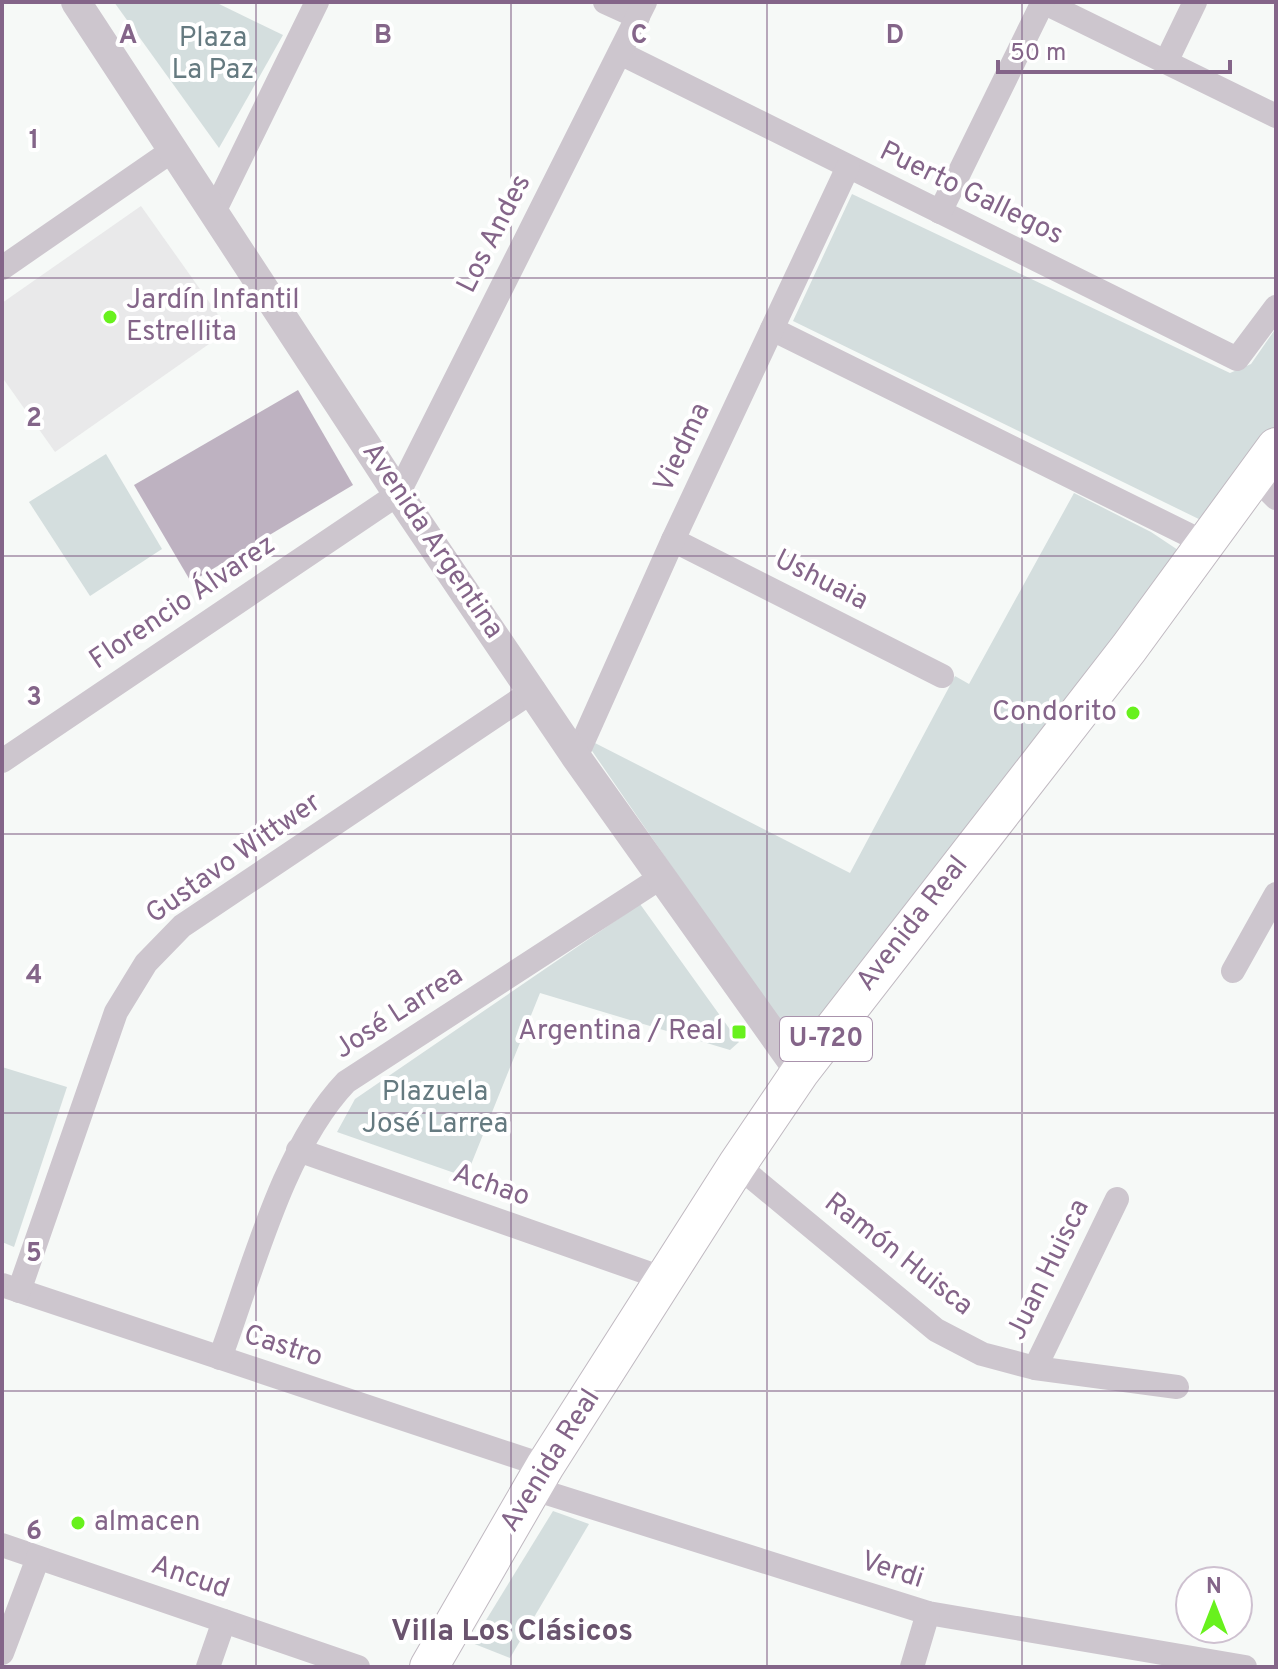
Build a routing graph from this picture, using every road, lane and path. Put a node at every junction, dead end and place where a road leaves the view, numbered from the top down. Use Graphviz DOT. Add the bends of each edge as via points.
graph roads {
  1 [pos="76,2"];
  2 [pos="317,2"];
  3 [pos="605,2"];
  4 [pos="1043,2"];
  5 [pos="1195,2"];
  6 [pos="641,10"];
  7 [pos="620,53"];
  8 [pos="1166,62"];
  9 [pos="1276,116"];
  10 [pos="173,150"];
  11 [pos="848,167"];
  12 [pos="214,212"];
  13 [pos="940,212"];
  14 [pos="2,268"];
  15 [pos="1276,307"];
  16 [pos="772,329"];
  17 [pos="1269,474"];
  18 [pos="398,494"];
  19 [pos="673,540"];
  20 [pos="1205,543"];
  21 [pos="942,676"];
  22 [pos="534,690"];
  23 [pos="576,757"];
  24 [pos="2,761"];
  25 [pos="660,878"];
  26 [pos="1276,894"];
  27 [pos="1233,971"];
  28 [pos="800,1072"];
  29 [pos="298,1150"];
  30 [pos="737,1165"];
  31 [pos="1117,1199"];
  32 [pos="665,1279"];
  33 [pos="10,1288"];
  34 [pos="220,1358"];
  35 [pos="1035,1368"];
  36 [pos="1177,1387"];
  37 [pos="538,1477"];
  38 [pos="2,1545"];
  39 [pos="38,1558"];
  40 [pos="928,1613"];
  41 [pos="224,1621"];
  42 [pos="2,1653"];
  43 [pos="208,1667"];
  44 [pos="358,1667"];
  45 [pos="429,1667"];
  46 [pos="912,1667"];
  47 [pos="1245,1667"];
  1 -- 10 [label="street, Avenida Argentina"];
  2 -- 12 [label="street"];
  3 -- 6 [label="street"];
  4 -- 8 [label="street"];
  4 -- 13 [label="street"];
  5 -- 8 [label="street"];
  6 -- 7 [label="street, Los Andes"];
  7 -- 11 [label="street, Puerto Gallegos"];
  7 -- 18 [label="street, Los Andes"];
  8 -- 9 [label="street"];
  10 -- 12 [label="street, Avenida Argentina"];
  10 -- 14 [label="street"];
  11 -- 13 [label="street, Puerto Gallegos"];
  11 -- 16 [label="street, Viedma"];
  12 -- 18 [label="street, Avenida Argentina"];
  13 -- 15 [label="street, Puerto Gallegos" via="1237,359"];
  16 -- 19 [label="street, Viedma"];
  16 -- 20 [label="street"];
  17 -- 20 [label="main road, Avenida Real / U-720"];
  18 -- 22 [label="street, Avenida Argentina"];
  18 -- 24 [label="street, Florencio Álvarez"];
  19 -- 21 [label="street, Ushuaia"];
  19 -- 23 [label="street, Viedma"];
  20 -- 28 [label="main road, Avenida Real / U-720"];
  22 -- 23 [label="street, Avenida Argentina"];
  22 -- 33 [label="street, Gustavo Wittwer" via="182,926 146,963 116,1012"];
  23 -- 25 [label="street, Avenida Argentina"];
  25 -- 28 [label="street, Avenida Argentina"];
  25 -- 29 [label="street, José Larrea" via="346,1082"];
  26 -- 27 [label="street"];
  28 -- 30 [label="main road, Avenida Real / U-720"];
  29 -- 32 [label="street, Achao"];
  29 -- 34 [label="street, José Larrea"];
  30 -- 32 [label="main road, Avenida Real / U-720"];
  30 -- 35 [label="street, Ramón Huisca" via="936,1330 982,1354"];
  31 -- 35 [label="street, Juan Huisca"];
  32 -- 37 [label="main road, Avenida Real / U-720"];
  33 -- 34 [label="street, Castro"];
  34 -- 37 [label="street, Castro"];
  35 -- 36 [label="street, Ramón Huisca"];
  37 -- 40 [label="street, Verdi"];
  37 -- 45 [label="main road, Avenida Real / U-720"];
  38 -- 39 [label="street, Ancud"];
  39 -- 41 [label="street, Ancud"];
  39 -- 42 [label="street"];
  40 -- 46 [label="street"];
  40 -- 47 [label="street, Verdi"];
  41 -- 43 [label="street"];
  41 -- 44 [label="street, Ancud"];
}
